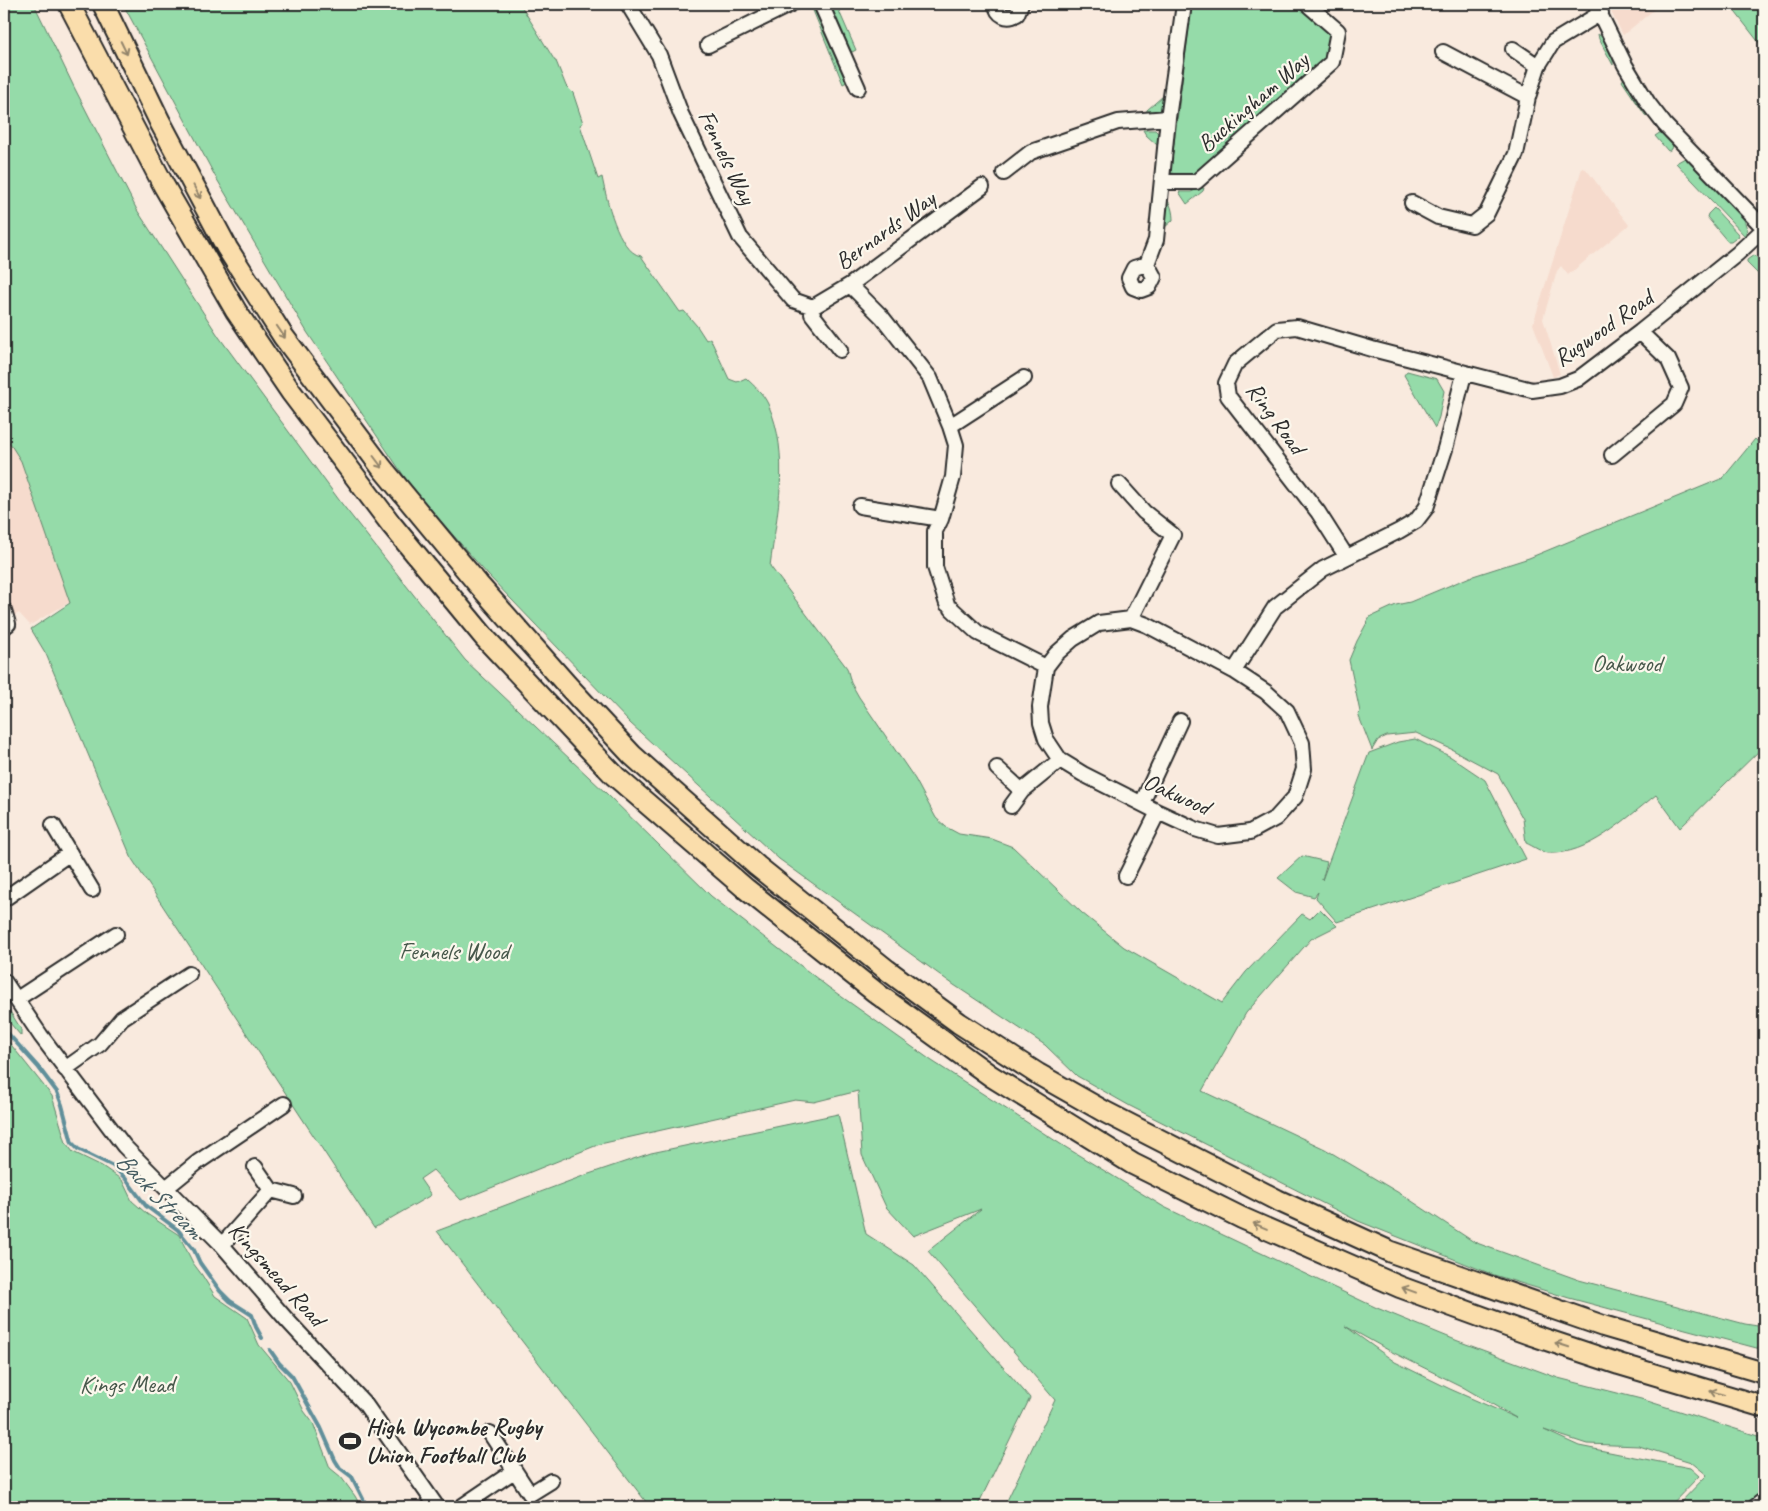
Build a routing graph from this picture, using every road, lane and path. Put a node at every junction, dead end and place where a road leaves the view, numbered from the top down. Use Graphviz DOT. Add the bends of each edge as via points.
graph roads {
  1 [pos="70,4"];
  2 [pos="103,4"];
  3 [pos="628,4"];
  4 [pos="791,4"];
  5 [pos="821,4"];
  6 [pos="996,4"];
  7 [pos="1021,4"];
  8 [pos="1184,4"];
  9 [pos="1307,4"];
  10 [pos="1598,8"];
  11 [pos="708,45"];
  12 [pos="1513,49"];
  13 [pos="1443,52"];
  14 [pos="1538,66"];
  15 [pos="858,88"];
  16 [pos="1528,97"];
  17 [pos="1168,118"];
  18 [pos="1004,173"];
  19 [pos="1163,182"];
  20 [pos="982,187"];
  21 [pos="1412,203"];
  22 [pos="1764,228"];
  23 [pos="1147,264"];
  24 [pos="850,285"];
  25 [pos="813,307"];
  26 [pos="1297,327"];
  27 [pos="1640,332"];
  28 [pos="840,350"];
  29 [pos="1464,374"];
  30 [pos="1024,378"];
  31 [pos="950,426"];
  32 [pos="1612,455"];
  33 [pos="1119,484"];
  34 [pos="860,506"];
  35 [pos="941,519"];
  36 [pos="1346,556"];
  37 [pos="4,610"];
  38 [pos="1131,619"];
  39 [pos="4,628"];
  40 [pos="1046,667"];
  41 [pos="1234,671"];
  42 [pos="1180,722"];
  43 [pos="1060,760"];
  44 [pos="997,768"];
  45 [pos="1022,791"];
  46 [pos="1142,803"];
  47 [pos="1011,806"];
  48 [pos="1158,812"];
  49 [pos="53,825"];
  50 [pos="70,853"];
  51 [pos="1126,876"];
  52 [pos="92,890"];
  53 [pos="4,899"];
  54 [pos="116,934"];
  55 [pos="190,974"];
  56 [pos="4,981"];
  57 [pos="16,999"];
  58 [pos="65,1069"];
  59 [pos="284,1104"];
  60 [pos="255,1166"];
  61 [pos="166,1188"];
  62 [pos="272,1190"];
  63 [pos="294,1196"];
  64 [pos="222,1245"];
  65 [pos="1764,1373"];
  66 [pos="1764,1406"];
  67 [pos="490,1433"];
  68 [pos="514,1471"];
  69 [pos="551,1481"];
  70 [pos="1764,1500"];
  71 [pos="437,1507"];
  72 [pos="461,1507"];
  73 [pos="1755,1507"];
  66 -- 1 [label="highway, one-way" via="1574,1349 1400,1287 1242,1218 1133,1164 991,1076 879,995 746,888 615,776 486,638 391,524 291,392 236,311 164,186"];
  2 -- 65 [label="highway, one-way" via="160,122 227,248 283,336 382,468 478,584 626,748 757,866 887,970 959,1023 1038,1074 1277,1200 1391,1252 1603,1326"];
  3 -- 25 [label="street, Fennels Way" via="658,55 680,114 740,237 793,300"];
  4 -- 11 [label="street"];
  5 -- 15 [label="street"];
  6 -- 7 [label="street" via="1001,15 1009,17 1017,14"];
  8 -- 17 [label="street, Buckingham Way"];
  9 -- 19 [label="street, Buckingham Way" via="1338,31 1332,62 1196,182"];
  10 -- 14 [label="street" via="1553,42"];
  10 -- 22 [label="street" via="1625,65 1648,103 1665,125"];
  12 -- 14 [label="street"];
  13 -- 16 [label="street"];
  14 -- 16 [label="street"];
  16 -- 21 [label="street" via="1516,154 1487,213 1472,225 1438,217"];
  17 -- 18 [label="street" via="1118,122 1031,152"];
  17 -- 19 [label="street, Buckingham Way"];
  19 -- 23 [label="street, Buckingham Way" via="1156,240"];
  20 -- 24 [label="street, Bernards Way"];
  22 -- 27 [label="street, Rugwood Road" via="1737,254"];
  24 -- 25 [label="street, Bernards Way"];
  24 -- 31 [label="street" via="882,317 930,378"];
  25 -- 28 [label="street" via="812,314"];
  26 -- 29 [label="street, Rugwood Road"];
  26 -- 36 [label="street, Ring Road" via="1277,330 1235,364 1226,383 1228,396 1318,512"];
  27 -- 29 [label="street, Rugwood Road" via="1578,379 1560,386 1532,390"];
  27 -- 32 [label="street" via="1668,359 1681,388 1674,404"];
  29 -- 36 [label="street" via="1426,508 1416,521"];
  30 -- 31 [label="street"];
  31 -- 35 [label="street" via="956,445 953,477"];
  33 -- 38 [label="street" via="1144,512 1173,535"];
  34 -- 35 [label="street"];
  35 -- 40 [label="street" via="935,531 935,567 950,606 978,633"];
  36 -- 41 [label="street" via="1323,569 1275,607"];
  37 -- 39 [label="street" via="8,624"];
  38 -- 40 [label="street, Oakwood" via="1099,623 1074,638"];
  38 -- 41 [label="street, Oakwood"];
  40 -- 43 [label="street, Oakwood" via="1041,723"];
  41 -- 48 [label="street, Oakwood" via="1288,711 1302,743 1304,769 1295,797 1276,818 1250,832 1218,836"];
  42 -- 46 [label="street"];
  43 -- 45 [label="street"];
  43 -- 46 [label="street, Oakwood"];
  44 -- 45 [label="street"];
  45 -- 47 [label="street"];
  46 -- 48 [label="street, Oakwood"];
  48 -- 51 [label="street"];
  49 -- 50 [label="street"];
  50 -- 52 [label="street"];
  50 -- 53 [label="street"];
  54 -- 57 [label="street"];
  55 -- 58 [label="street" via="122,1018 100,1044"];
  56 -- 57 [label="street, Kingsmead Road"];
  57 -- 58 [label="street, Kingsmead Road"];
  58 -- 61 [label="street, Kingsmead Road" via="124,1146"];
  59 -- 61 [label="street" via="198,1162"];
  60 -- 62 [label="street"];
  61 -- 64 [label="street, Kingsmead Road"];
  62 -- 63 [label="street"];
  62 -- 64 [label="street"];
  64 -- 71 [label="street, Kingsmead Road" via="365,1404"];
  67 -- 68 [label="street"];
  68 -- 69 [label="street" via="530,1494"];
  68 -- 72 [label="street"];
  70 -- 73 [label="street"];
}
